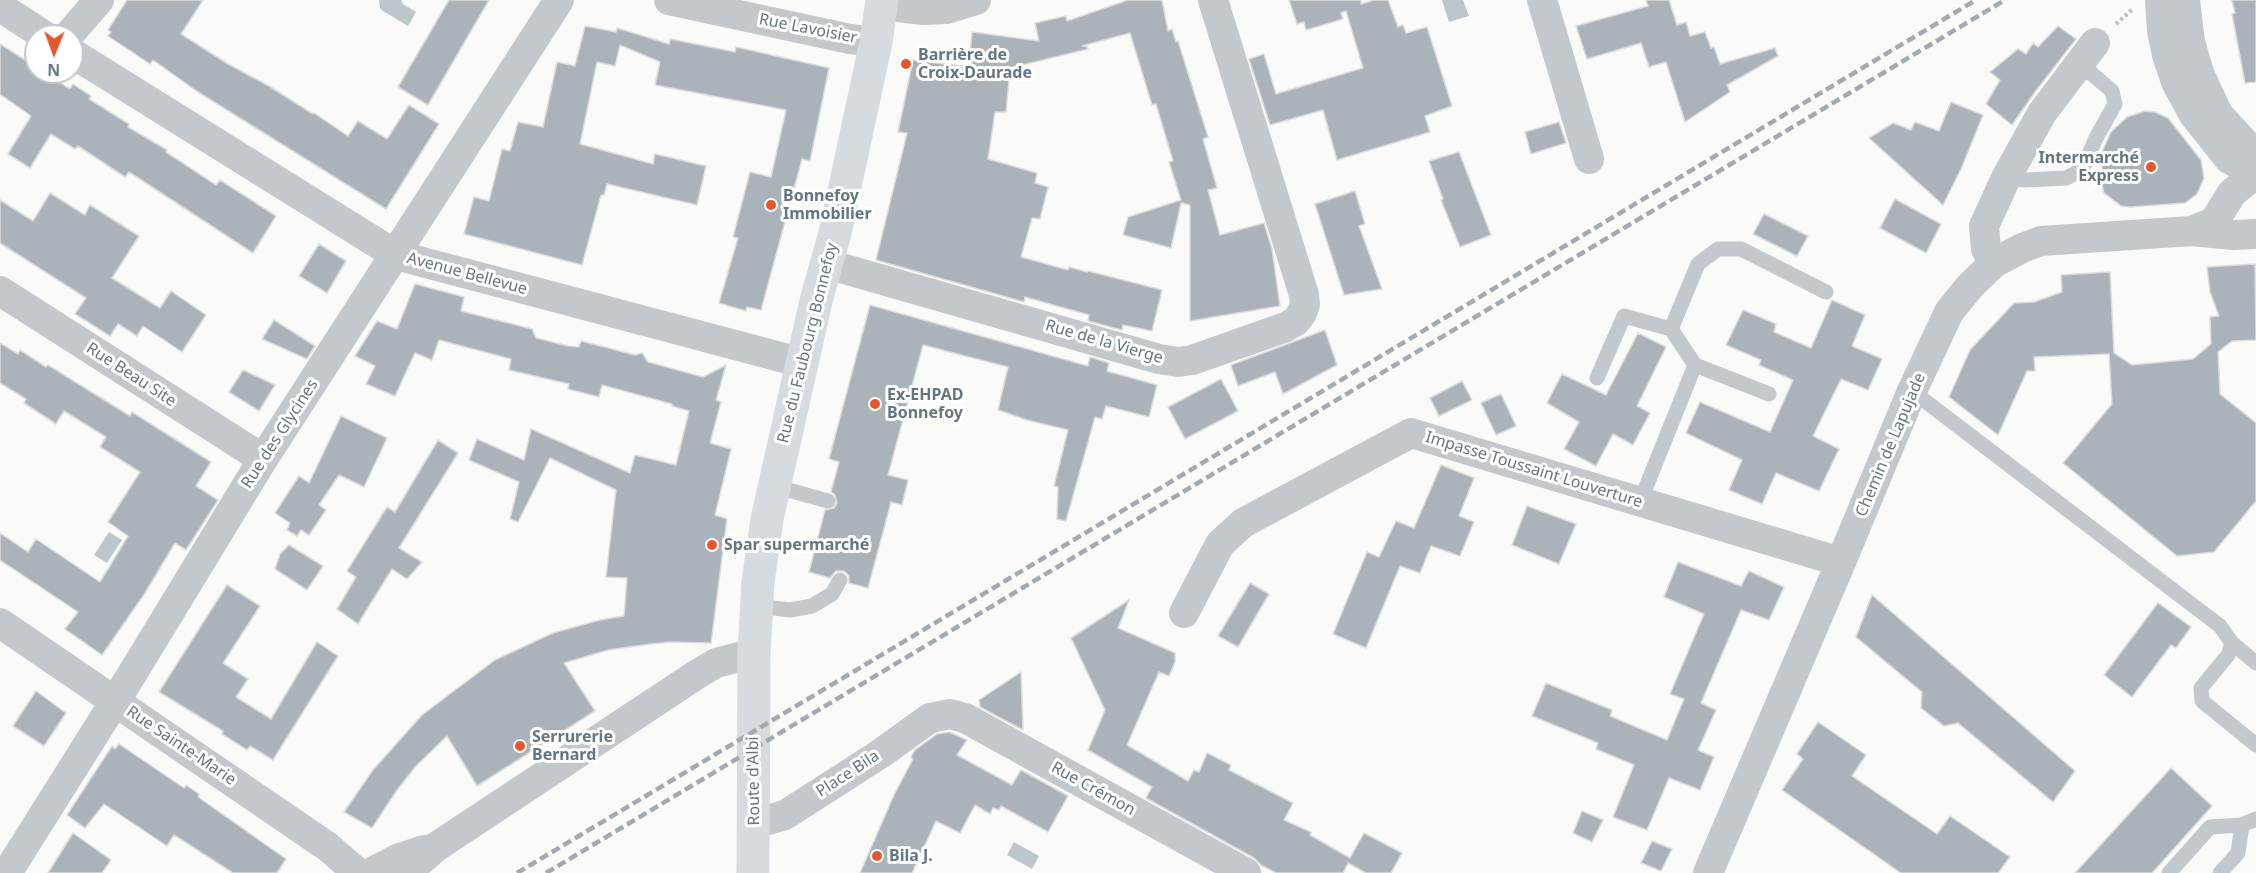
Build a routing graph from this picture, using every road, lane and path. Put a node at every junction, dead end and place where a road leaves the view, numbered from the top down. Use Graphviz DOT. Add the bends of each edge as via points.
graph roads {
  1 [pos="99,0"];
  2 [pos="559,0"];
  3 [pos="669,0"];
  4 [pos="976,0"];
  5 [pos="1213,0"];
  6 [pos="1542,0"];
  7 [pos="2185,0"];
  8 [pos="882,2"];
  9 [pos="2148,4"];
  10 [pos="0,7"];
  11 [pos="26,24"];
  12 [pos="78,24"];
  13 [pos="876,42"];
  14 [pos="2095,43"];
  15 [pos="84,60"];
  16 [pos="2073,71"];
  17 [pos="1589,159"];
  18 [pos="2256,174"];
  19 [pos="2006,178"];
  20 [pos="2192,231"];
  21 [pos="2256,234"];
  22 [pos="396,255"];
  23 [pos="1994,263"];
  24 [pos="827,264"];
  25 [pos="0,291"];
  26 [pos="1826,292"];
  27 [pos="1671,329"];
  28 [pos="803,363"];
  29 [pos="1695,365"];
  30 [pos="1597,378"];
  31 [pos="1912,391"];
  32 [pos="1769,394"];
  33 [pos="263,459"];
  34 [pos="774,486"];
  35 [pos="828,501"];
  36 [pos="1640,502"];
  37 [pos="1841,562"];
  38 [pos="840,580"];
  39 [pos="757,606"];
  40 [pos="1184,613"];
  41 [pos="0,623"];
  42 [pos="2232,643"];
  43 [pos="754,653"];
  44 [pos="2256,663"];
  45 [pos="753,700"];
  46 [pos="115,701"];
  47 [pos="938,715"];
  48 [pos="2256,746"];
  49 [pos="754,809"];
  50 [pos="2249,822"];
  51 [pos="436,847"];
  52 [pos="7,873"];
  53 [pos="358,873"];
  54 [pos="370,873"];
  55 [pos="406,873"];
  56 [pos="753,873"];
  57 [pos="1246,873"];
  58 [pos="1708,873"];
  59 [pos="2169,873"];
  60 [pos="2220,873"];
  1 -- 12 [label="street"];
  2 -- 22 [label="street, Rue des Glycines"];
  3 -- 13 [label="street, Rue Lavoisier"];
  4 -- 8 [label="street" via="946,9 923,10"];
  5 -- 24 [label="street, Rue de la Vierge" via="1304,295 1302,314 1296,321 1178,362"];
  6 -- 17 [label="street"];
  7 -- 18 [label="street" via="2190,42 2199,73 2218,114 2250,149"];
  8 -- 13 [label="main road, Rue du Faubourg Bonnefoy"];
  9 -- 14 [label="path"];
  9 -- 18 [label="street" via="2194,115 2229,159"];
  10 -- 11 [label="street"];
  13 -- 24 [label="main road, Rue du Faubourg Bonnefoy"];
  14 -- 16 [label="street"];
  15 -- 22 [label="street, Avenue Bellevue"];
  16 -- 19 [label="street" via="2042,113"];
  16 -- 19 [label="lane" via="2091,73 2112,91 2115,104 2082,170 2066,178"];
  18 -- 20 [label="street" via="2232,193 2214,222"];
  19 -- 23 [label="street" via="1984,226 1986,249"];
  20 -- 21 [label="street, Chemin de Lapujade"];
  20 -- 23 [label="street, Chemin de Lapujade" via="2041,241"];
  22 -- 28 [label="street, Avenue Bellevue"];
  22 -- 33 [label="street, Rue des Glycines"];
  23 -- 31 [label="street, Chemin de Lapujade" via="1949,312"];
  24 -- 28 [label="main road, Rue du Faubourg Bonnefoy"];
  25 -- 33 [label="street, Rue Beau Site"];
  26 -- 27 [label="lane" via="1741,249 1718,249 1698,264"];
  27 -- 29 [label="lane"];
  27 -- 30 [label="lane" via="1624,316"];
  28 -- 34 [label="main road, Rue du Faubourg Bonnefoy"];
  29 -- 32 [label="lane"];
  29 -- 36 [label="lane"];
  31 -- 37 [label="street, Chemin de Lapujade"];
  31 -- 42 [label="lane" via="2220,626"];
  33 -- 46 [label="street, Rue des Glycines"];
  34 -- 35 [label="lane"];
  34 -- 39 [label="main road, Rue du Faubourg Bonnefoy"];
  36 -- 37 [label="street, Impasse Toussaint Louverture"];
  36 -- 40 [label="street, Impasse Toussaint Louverture" via="1411,433 1243,523 1220,544"];
  37 -- 58 [label="street, Chemin de Lapujade"];
  38 -- 39 [label="lane" via="832,594 812,606 790,610"];
  39 -- 43 [label="main road, Rue du Faubourg Bonnefoy"];
  41 -- 46 [label="street, Rue Sainte-Marie"];
  42 -- 44 [label="lane"];
  42 -- 48 [label="lane" via="2228,656 2201,688 2202,701"];
  43 -- 45 [label="main road, Rue du Faubourg Bonnefoy"];
  43 -- 51 [label="street" via="716,663 696,675"];
  45 -- 49 [label="main road, Route d'Albi"];
  46 -- 52 [label="street, Rue des Glycines"];
  46 -- 53 [label="street, Rue Sainte-Marie" via="328,846"];
  47 -- 49 [label="street, Place Bila" via="785,815"];
  47 -- 57 [label="street, Rue Crémon" via="965,718"];
  49 -- 56 [label="main road, Route d'Albi"];
  50 -- 59 [label="lane" via="2210,827"];
  50 -- 60 [label="lane" via="2238,853"];
  51 -- 54 [label="street" via="409,854"];
  51 -- 55 [label="street"];
}
